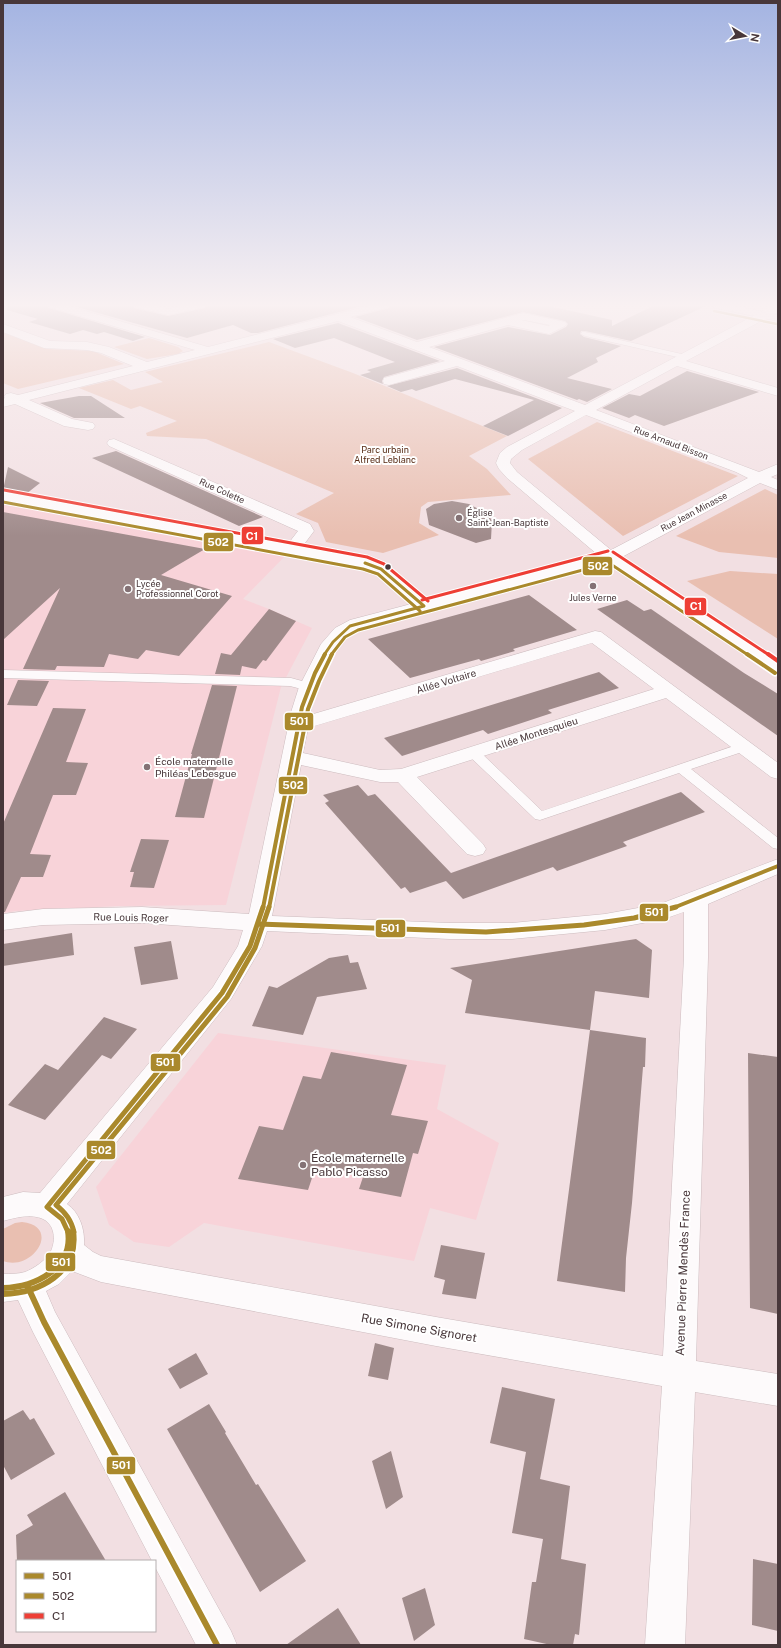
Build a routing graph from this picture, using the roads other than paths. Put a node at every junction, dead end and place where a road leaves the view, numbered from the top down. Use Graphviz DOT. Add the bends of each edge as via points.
graph roads {
  1 [pos="83,382"];
  2 [pos="509,382"];
  3 [pos="639,382"];
  4 [pos="748,382"];
  5 [pos="778,392"];
  6 [pos="3,393"];
  7 [pos="9,401"];
  8 [pos="586,411"];
  9 [pos="88,426"];
  10 [pos="114,443"];
  11 [pos="778,468"];
  12 [pos="760,477"];
  13 [pos="778,486"];
  14 [pos="3,496"];
  15 [pos="292,549"];
  16 [pos="610,557"];
  17 [pos="424,606"];
  18 [pos="778,668"];
  19 [pos="3,674"];
  20 [pos="309,687"];
  21 [pos="668,691"];
  22 [pos="297,725"];
  23 [pos="743,747"];
  24 [pos="473,753"];
  25 [pos="292,757"];
  26 [pos="681,768"];
  27 [pos="778,773"];
  28 [pos="404,775"];
  29 [pos="778,845"];
  30 [pos="475,849"];
  31 [pos="778,866"];
  32 [pos="696,900"];
  33 [pos="3,922"];
  34 [pos="258,924"];
  35 [pos="47,1207"];
  36 [pos="3,1209"];
  37 [pos="67,1248"];
  38 [pos="15,1287"];
  39 [pos="679,1374"];
  40 [pos="778,1390"];
  41 [pos="217,1645"];
  42 [pos="666,1645"];
  1 -- 7 [label="street"];
  2 -- 8 [label="street, Rue Arnaud Bisson"];
  3 -- 8 [label="street"];
  4 -- 5 [label="street"];
  6 -- 7 [label="street"];
  7 -- 9 [label="street" via="69,423"];
  8 -- 12 [label="street, Rue Arnaud Bisson"];
  8 -- 16 [label="street" via="512,451 504,457 502,464"];
  10 -- 15 [label="street, Rue Colette" via="304,527 306,531"];
  11 -- 12 [label="street, Rue Jean Minasse"];
  12 -- 13 [label="street, Rue Arnaud Bisson"];
  12 -- 16 [label="street, Rue Jean Minasse"];
  14 -- 15 [label="street"];
  15 -- 17 [label="street" via="376,566"];
  16 -- 17 [label="street, Rue Jean Minasse"];
  16 -- 18 [label="street"];
  17 -- 20 [label="street, Rue Jean Minasse" via="356,624 341,632 330,644"];
  19 -- 20 [label="lane" via="291,682"];
  20 -- 22 [label="street, Rue Jean Minasse"];
  21 -- 22 [label="street, Allée Voltaire" via="595,636"];
  21 -- 23 [label="street"];
  21 -- 24 [label="street, Allée Montesquieu"];
  22 -- 25 [label="street, Rue Jean Minasse"];
  23 -- 26 [label="lane"];
  23 -- 27 [label="street"];
  24 -- 26 [label="lane" via="540,816"];
  24 -- 28 [label="street, Allée Montesquieu"];
  25 -- 28 [label="street, Allée Montesquieu" via="376,776"];
  25 -- 34 [label="street, Rue Jean Minasse" via="267,892"];
  26 -- 29 [label="lane"];
  28 -- 30 [label="street"];
  31 -- 32 [label="street, Rue Louis Roger"];
  32 -- 34 [label="street, Rue Louis Roger" via="664,911 632,917 512,931"];
  32 -- 39 [label="street, Avenue Pierre Mendès France" via="696,957"];
  33 -- 34 [label="street, Rue Louis Roger" via="43,917 142,915"];
  34 -- 35 [label="street, Rue Jean Minasse" via="243,960 222,993"];
  35 -- 36 [label="street" via="25,1204"];
  35 -- 37 [label="street" via="61,1216 67,1226"];
  37 -- 38 [label="street" via="62,1260 52,1271 40,1279"];
  37 -- 39 [label="street, Rue Simone Signoret" via="77,1260 101,1269 303,1308"];
  38 -- 41 [label="street" via="44,1322"];
  39 -- 40 [label="street, Rue Simone Signoret"];
  39 -- 42 [label="street, Avenue Pierre Mendès France"];
}
